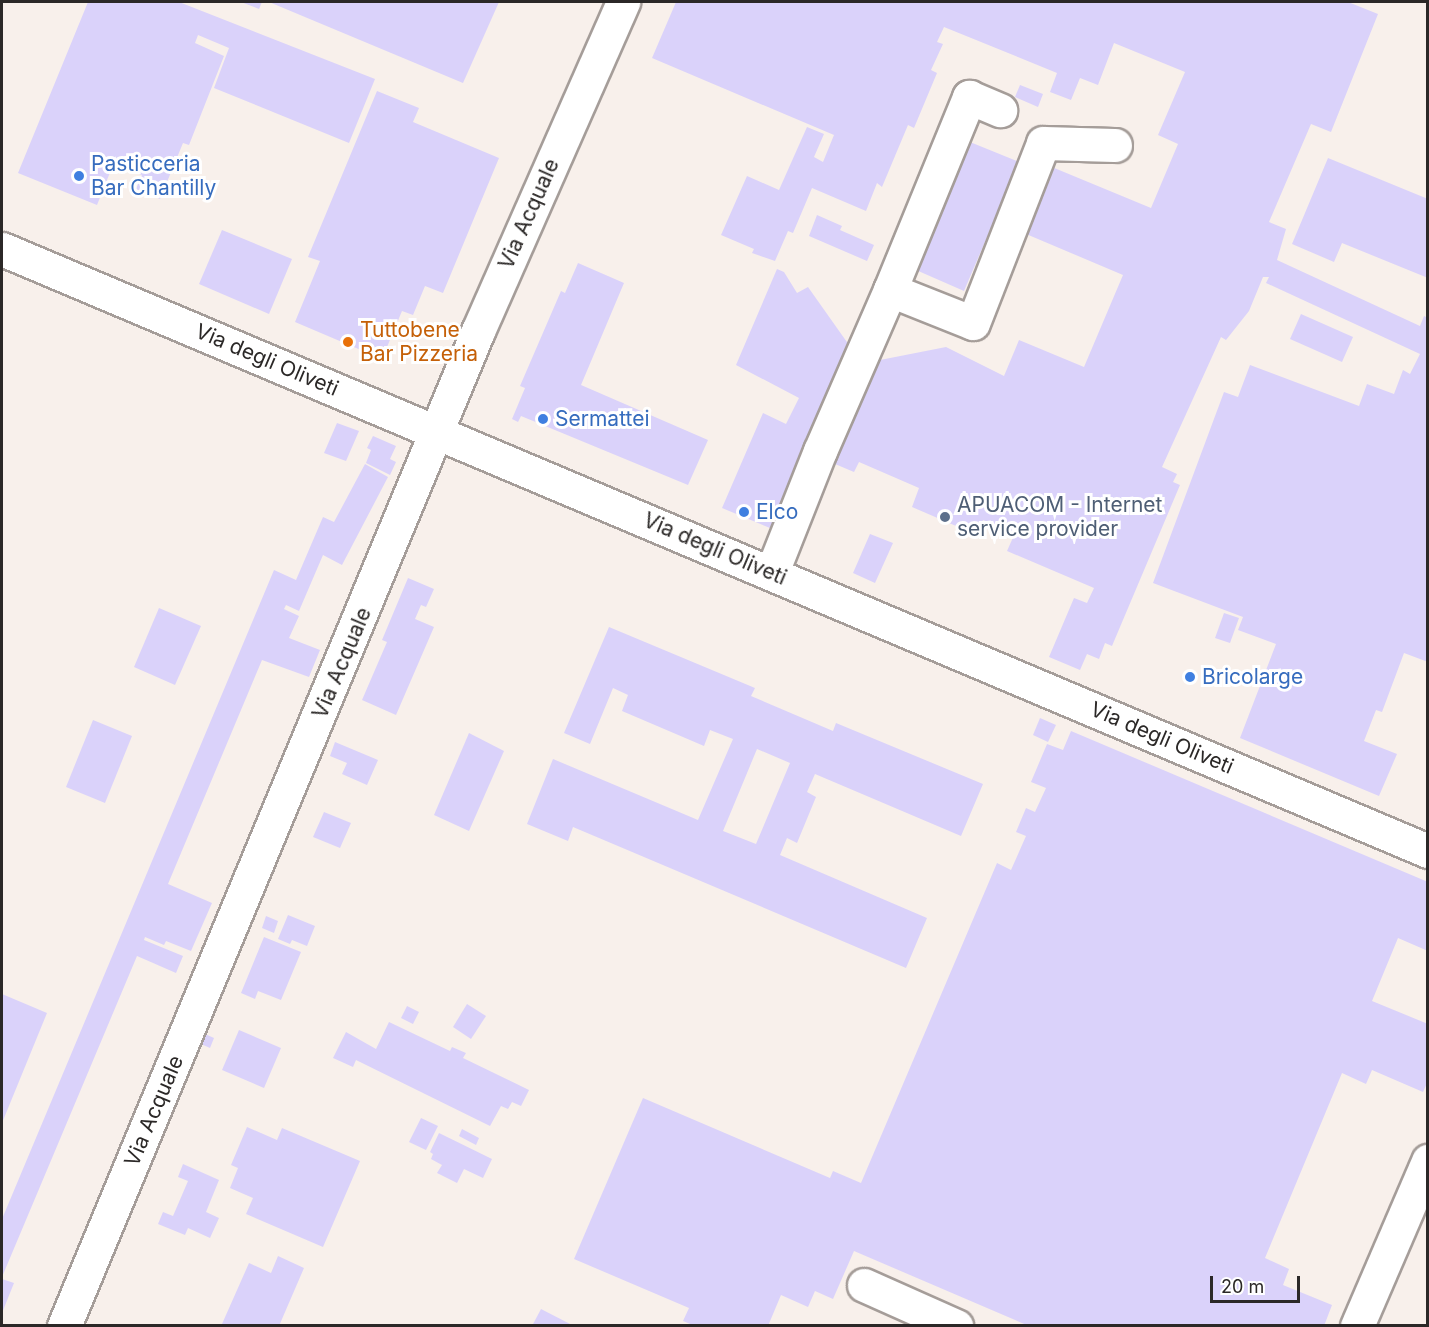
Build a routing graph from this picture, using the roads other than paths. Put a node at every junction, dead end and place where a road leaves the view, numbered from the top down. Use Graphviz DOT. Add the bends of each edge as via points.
graph roads {
  1 [pos="623,2"];
  2 [pos="1000,110"];
  3 [pos="1115,146"];
  4 [pos="2,249"];
  5 [pos="890,290"];
  6 [pos="438,432"];
  7 [pos="772,572"];
  8 [pos="1428,851"];
  9 [pos="1428,1161"];
  10 [pos="864,1285"];
  11 [pos="64,1326"];
  12 [pos="956,1326"];
  13 [pos="1357,1326"];
  1 -- 6 [label="main road, Via Acquale" via="478,330"];
  2 -- 5 [label="main road" via="969,97"];
  3 -- 5 [label="main road" via="1043,143 973,324"];
  4 -- 6 [label="main road, Via degli Oliveti"];
  5 -- 7 [label="main road"];
  6 -- 7 [label="main road, Via degli Oliveti"];
  6 -- 11 [label="main road, Via Acquale"];
  7 -- 8 [label="main road, Via degli Oliveti"];
  9 -- 13 [label="main road"];
  10 -- 12 [label="main road"];
}
